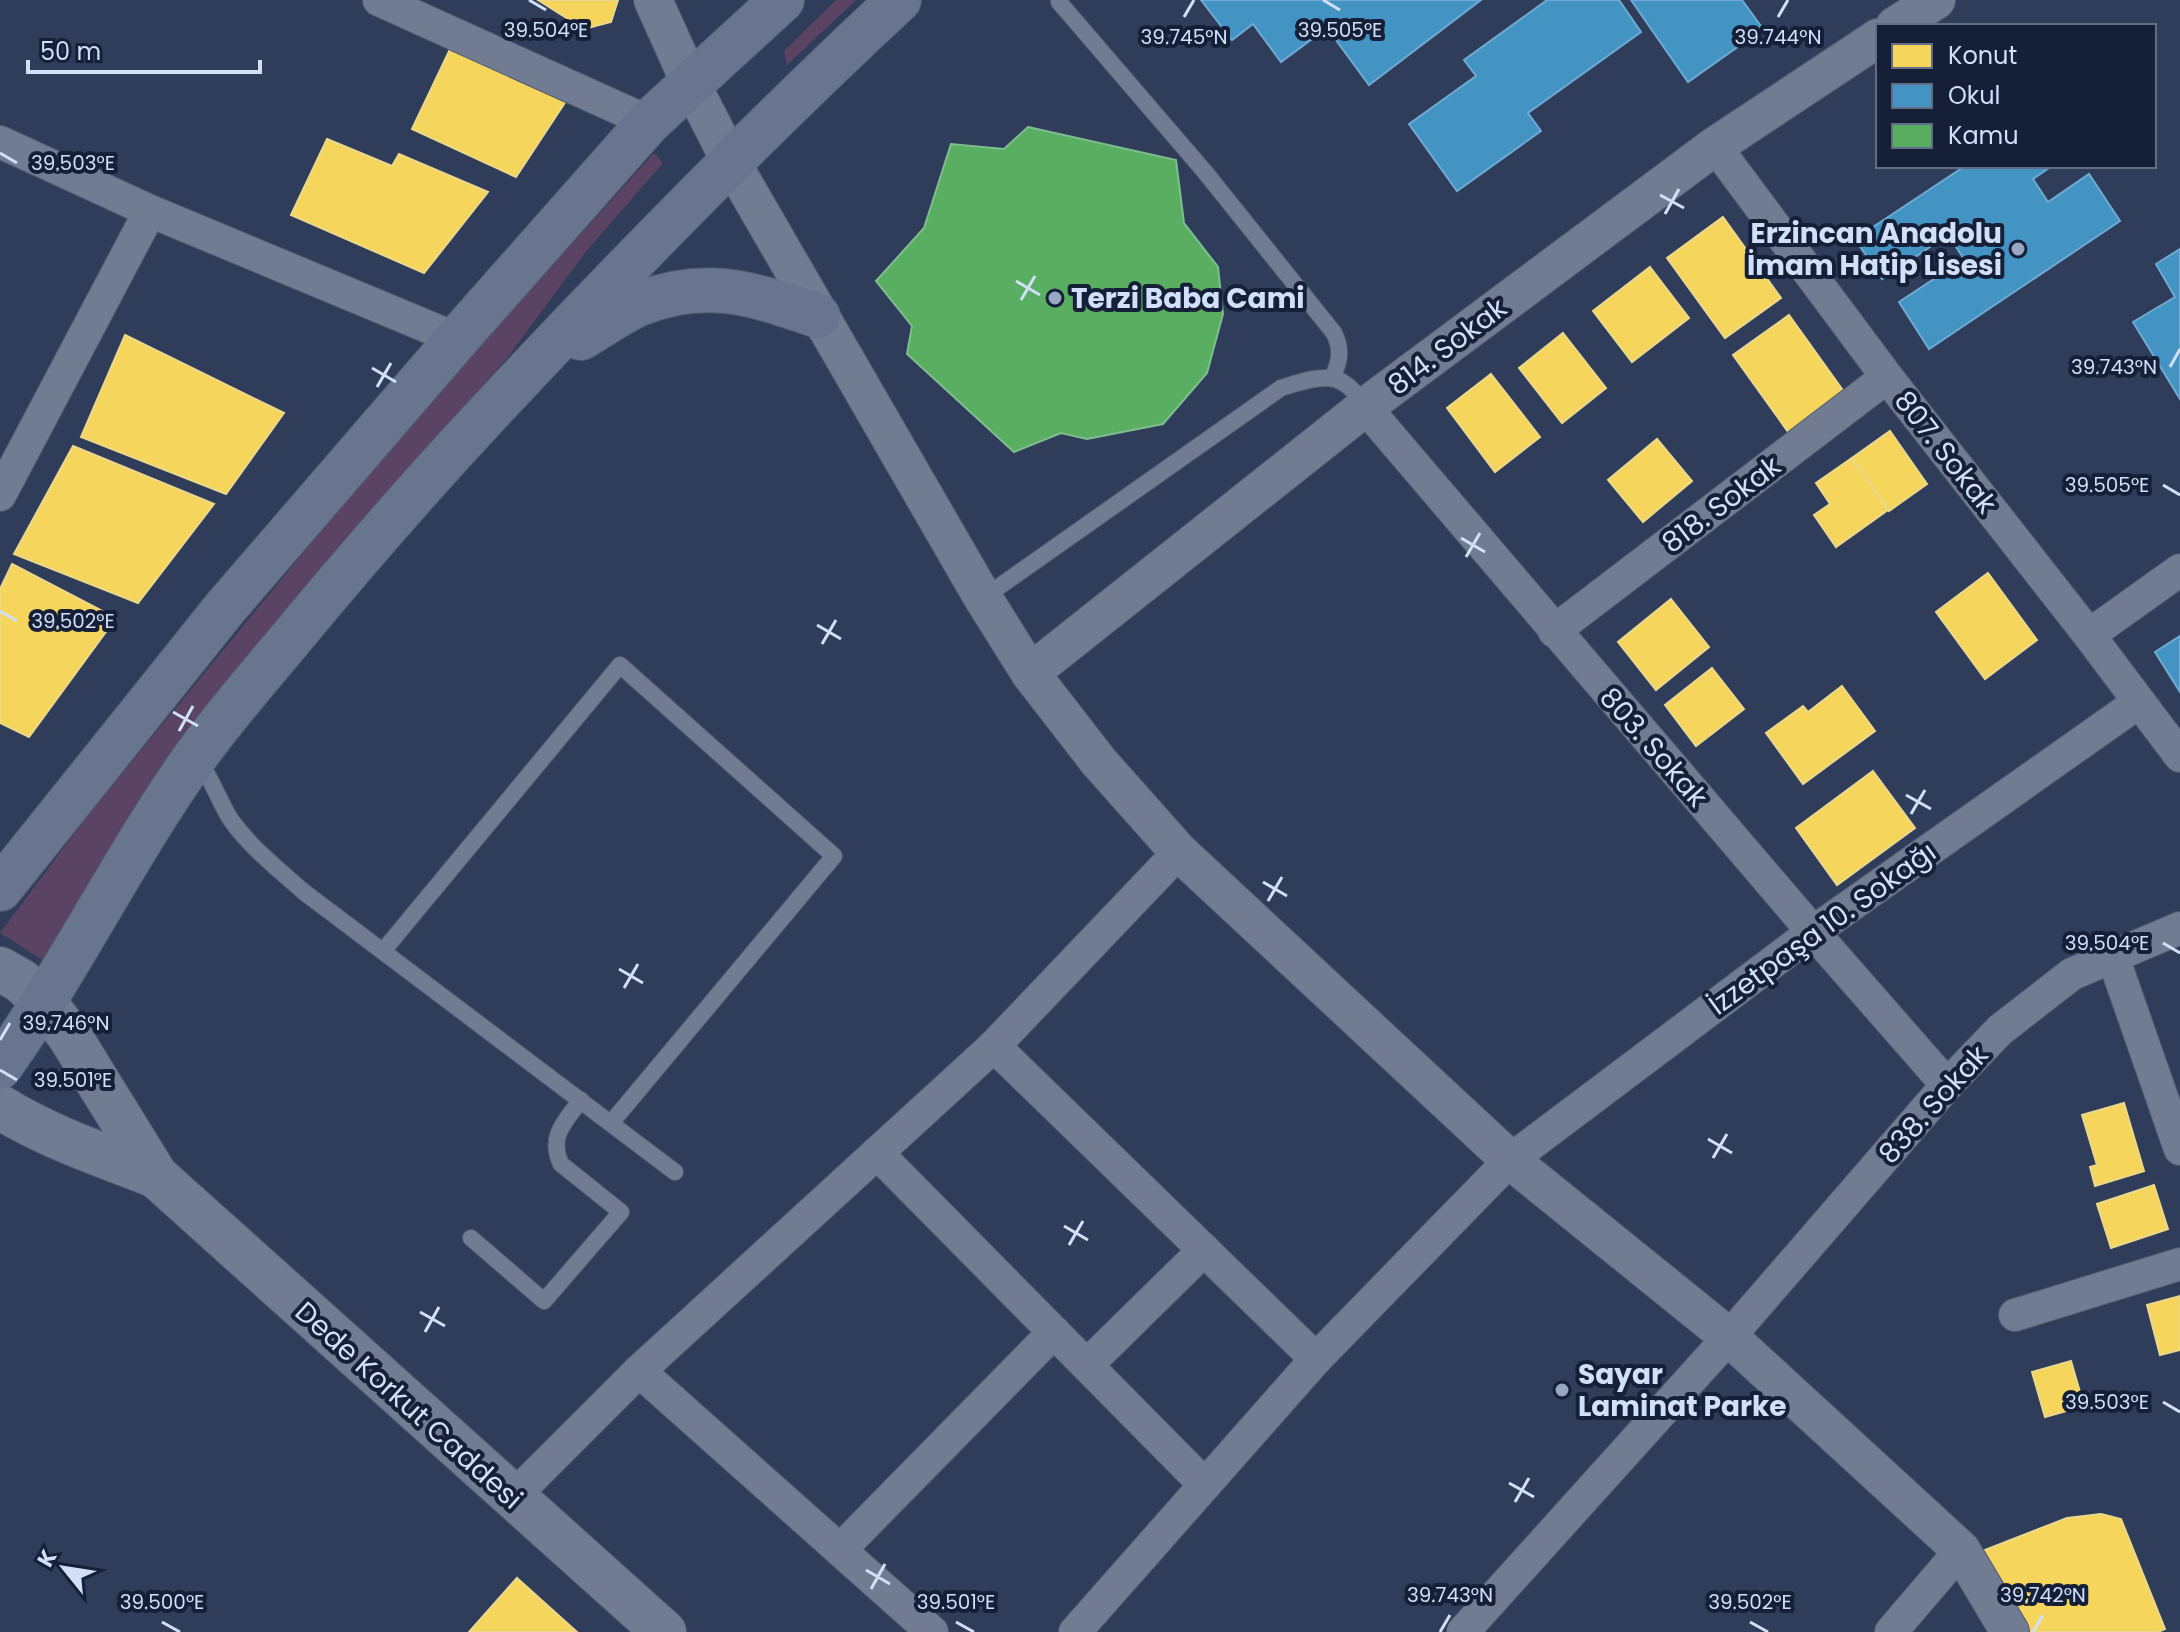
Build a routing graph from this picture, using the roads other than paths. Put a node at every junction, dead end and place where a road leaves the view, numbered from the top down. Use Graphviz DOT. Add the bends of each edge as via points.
graph roads {
  1 [pos="379,0"];
  2 [pos="653,0"];
  3 [pos="782,0"];
  4 [pos="899,0"];
  5 [pos="1936,0"];
  6 [pos="1059,2"];
  7 [pos="1898,24"];
  8 [pos="1876,39"];
  9 [pos="690,82"];
  10 [pos="649,122"];
  11 [pos="0,142"];
  12 [pos="1715,146"];
  13 [pos="731,162"];
  14 [pos="150,211"];
  15 [pos="818,316"];
  16 [pos="457,339"];
  17 [pos="530,368"];
  18 [pos="1887,377"];
  19 [pos="1332,378"];
  20 [pos="1365,407"];
  21 [pos="4,478"];
  22 [pos="2180,570"];
  23 [pos="983,598"];
  24 [pos="1554,631"];
  25 [pos="2089,635"];
  26 [pos="1030,673"];
  27 [pos="2139,702"];
  28 [pos="2180,756"];
  29 [pos="195,758"];
  30 [pos="1179,852"];
  31 [pos="0,889"];
  32 [pos="2180,928"];
  33 [pos="1813,932"];
  34 [pos="383,951"];
  35 [pos="2113,957"];
  36 [pos="0,969"];
  37 [pos="44,1002"];
  38 [pos="994,1046"];
  39 [pos="0,1067"];
  40 [pos="1947,1085"];
  41 [pos="581,1100"];
  42 [pos="0,1107"];
  43 [pos="611,1123"];
  44 [pos="2180,1149"];
  45 [pos="877,1153"];
  46 [pos="1510,1160"];
  47 [pos="675,1172"];
  48 [pos="156,1176"];
  49 [pos="471,1238"];
  50 [pos="1204,1250"];
  51 [pos="2180,1264"];
  52 [pos="2015,1315"];
  53 [pos="1054,1332"];
  54 [pos="1729,1337"];
  55 [pos="1316,1359"];
  56 [pos="1087,1365"];
  57 [pos="639,1371"];
  58 [pos="1205,1485"];
  59 [pos="512,1498"];
  60 [pos="840,1550"];
  61 [pos="1961,1550"];
  62 [pos="664,1632"];
  63 [pos="932,1632"];
  64 [pos="1075,1632"];
  65 [pos="1463,1632"];
  66 [pos="1891,1632"];
  67 [pos="2010,1632"];
  1 -- 10 [label="street"];
  2 -- 9 [label="street"];
  3 -- 9 [label="main road"];
  4 -- 13 [label="main road"];
  5 -- 7 [label="street"];
  6 -- 19 [label="lane" via="1334,333 1340,361"];
  8 -- 12 [label="street, 814. Sokak"];
  9 -- 10 [label="main road"];
  9 -- 13 [label="street"];
  10 -- 16 [label="main road"];
  11 -- 14 [label="street"];
  12 -- 18 [label="street, 807. Sokak"];
  12 -- 20 [label="street, 814. Sokak"];
  13 -- 15 [label="street"];
  13 -- 17 [label="main road"];
  14 -- 16 [label="street"];
  14 -- 21 [label="street"];
  15 -- 17 [label="main road" via="751,293 673,294 638,304"];
  15 -- 23 [label="street"];
  16 -- 31 [label="main road" via="225,608"];
  17 -- 29 [label="main road" via="408,500"];
  18 -- 24 [label="street, 818. Sokak"];
  18 -- 25 [label="street, 807. Sokak"];
  19 -- 20 [label="lane" via="1351,388"];
  19 -- 23 [label="lane" via="1281,388"];
  20 -- 24 [label="street, 803. Sokak"];
  20 -- 26 [label="street, 814. Sokak"];
  22 -- 25 [label="street"];
  23 -- 26 [label="street"];
  24 -- 33 [label="street, 803. Sokak"];
  25 -- 27 [label="street, 807. Sokak"];
  26 -- 30 [label="street"];
  27 -- 28 [label="street, 807. Sokak"];
  27 -- 33 [label="street, İzzetpaşa 10. Sokağı"];
  29 -- 34 [label="lane" via="229,817 256,850"];
  29 -- 37 [label="main road"];
  30 -- 38 [label="street"];
  30 -- 46 [label="street"];
  32 -- 35 [label="street, 838. Sokak"];
  33 -- 40 [label="street, 803. Sokak"];
  33 -- 46 [label="street, İzzetpaşa 10. Sokağı"];
  34 -- 41 [label="lane"];
  34 -- 43 [label="lane" via="620,665 834,856"];
  35 -- 40 [label="street, 838. Sokak" via="2072,974 2040,997"];
  35 -- 44 [label="street"];
  36 -- 37 [label="main road, Dede Korkut Caddesi"];
  37 -- 39 [label="main road"];
  37 -- 48 [label="main road, Dede Korkut Caddesi"];
  38 -- 45 [label="street"];
  38 -- 50 [label="street"];
  40 -- 54 [label="street, 838. Sokak"];
  41 -- 43 [label="lane"];
  41 -- 49 [label="lane" via="559,1130 557,1156 621,1212 544,1301"];
  42 -- 48 [label="main road, Dede Korkut Caddesi" via="62,1139"];
  43 -- 47 [label="lane"];
  45 -- 53 [label="street"];
  45 -- 57 [label="street"];
  46 -- 54 [label="street"];
  46 -- 55 [label="street, İzzetpaşa 10. Sokağı"];
  48 -- 59 [label="main road, Dede Korkut Caddesi"];
  50 -- 55 [label="street"];
  50 -- 56 [label="street"];
  51 -- 52 [label="street"];
  53 -- 56 [label="street"];
  53 -- 60 [label="street"];
  54 -- 61 [label="street"];
  54 -- 65 [label="street, 838. Sokak"];
  55 -- 58 [label="street, İzzetpaşa 10. Sokağı"];
  56 -- 58 [label="street"];
  57 -- 59 [label="street"];
  57 -- 60 [label="street"];
  58 -- 64 [label="street, İzzetpaşa 10. Sokağı"];
  59 -- 62 [label="main road, Dede Korkut Caddesi"];
  60 -- 63 [label="street"];
  61 -- 66 [label="street"];
  61 -- 67 [label="street"];
}
